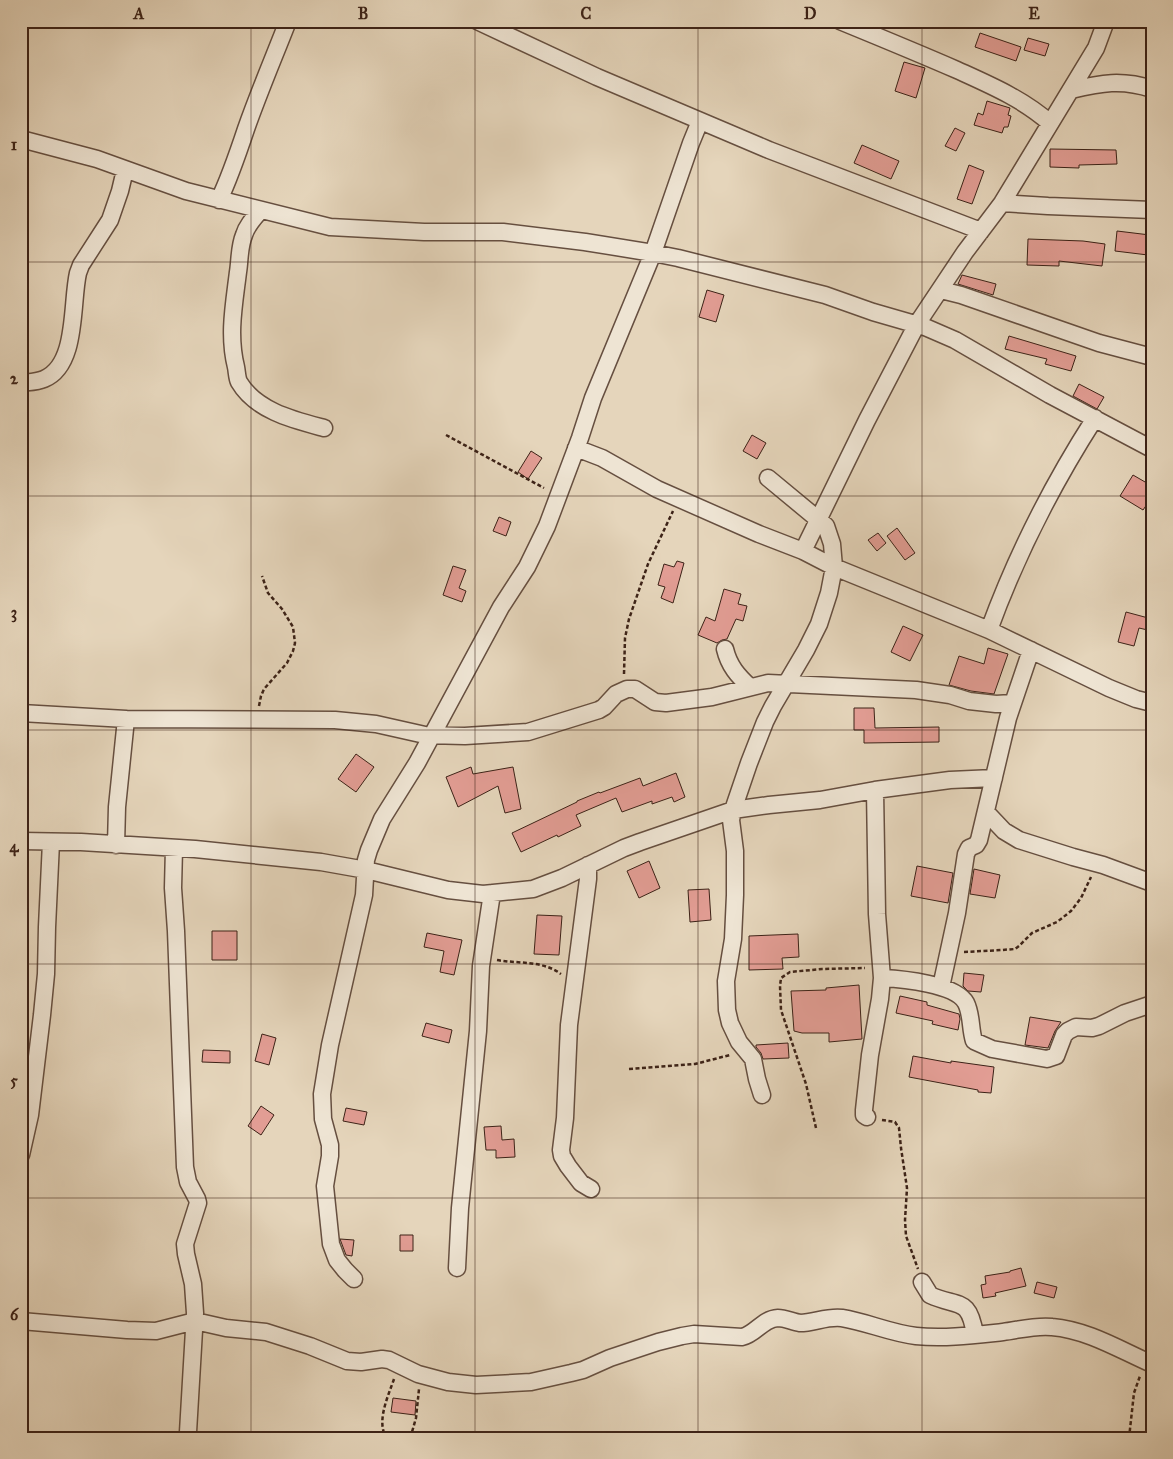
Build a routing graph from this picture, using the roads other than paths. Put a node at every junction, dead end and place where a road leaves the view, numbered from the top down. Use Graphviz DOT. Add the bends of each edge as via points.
graph roads {
  1 [pos="288,21"];
  2 [pos="477,21"];
  3 [pos="840,21"];
  4 [pos="1106,21"];
  5 [pos="1152,89"];
  6 [pos="1072,90"];
  7 [pos="700,121"];
  8 [pos="1050,123"];
  9 [pos="21,139"];
  10 [pos="125,170"];
  11 [pos="218,200"];
  12 [pos="1002,203"];
  13 [pos="261,210"];
  14 [pos="1152,210"];
  15 [pos="981,231"];
  16 [pos="654,253"];
  17 [pos="940,290"];
  18 [pos="918,324"];
  19 [pos="1152,357"];
  20 [pos="21,383"];
  21 [pos="1095,418"];
  22 [pos="324,428"];
  23 [pos="576,448"];
  24 [pos="1152,449"];
  25 [pos="768,478"];
  26 [pos="819,519"];
  27 [pos="803,551"];
  28 [pos="834,567"];
  29 [pos="989,630"];
  30 [pos="726,649"];
  31 [pos="1031,650"];
  32 [pos="786,685"];
  33 [pos="750,687"];
  34 [pos="1012,703"];
  35 [pos="1152,703"];
  36 [pos="21,713"];
  37 [pos="126,718"];
  38 [pos="432,736"];
  39 [pos="994,778"];
  40 [pos="875,790"];
  41 [pos="732,810"];
  42 [pos="986,812"];
  43 [pos="21,840"];
  44 [pos="51,842"];
  45 [pos="116,845"];
  46 [pos="174,848"];
  47 [pos="588,865"];
  48 [pos="366,870"];
  49 [pos="1152,882"];
  50 [pos="492,893"];
  51 [pos="882,974"];
  52 [pos="941,987"];
  53 [pos="1152,1004"];
  54 [pos="762,1095"];
  55 [pos="867,1117"];
  56 [pos="21,1155"];
  57 [pos="591,1190"];
  58 [pos="456,1268"];
  59 [pos="354,1279"];
  60 [pos="922,1282"];
  61 [pos="21,1321"];
  62 [pos="195,1321"];
  63 [pos="975,1335"];
  64 [pos="1152,1364"];
  65 [pos="188,1432"];
  1 -- 11 [label="street"];
  2 -- 7 [label="street"];
  3 -- 8 [label="street" via="995,88 1028,106"];
  4 -- 6 [label="street" via="1096,48"];
  5 -- 6 [label="street" via="1132,84 1103,83"];
  6 -- 8 [label="street"];
  7 -- 15 [label="street"];
  7 -- 16 [label="street"];
  8 -- 12 [label="street"];
  9 -- 10 [label="street" via="90,156"];
  10 -- 11 [label="street"];
  10 -- 20 [label="street" via="110,220 78,273 70,336 61,365 45,379"];
  11 -- 13 [label="street"];
  12 -- 14 [label="street"];
  12 -- 15 [label="street"];
  13 -- 16 [label="street" via="330,227 503,232"];
  13 -- 22 [label="street" via="246,229 240,249 231,334 239,381 271,410"];
  15 -- 17 [label="street"];
  16 -- 18 [label="street" via="825,295"];
  16 -- 23 [label="street" via="602,373"];
  17 -- 18 [label="street"];
  17 -- 19 [label="street" via="1099,343"];
  18 -- 21 [label="street" via="965,345"];
  18 -- 26 [label="street"];
  21 -- 24 [label="street"];
  21 -- 29 [label="street" via="1032,527"];
  23 -- 27 [label="street" via="602,458 679,499"];
  23 -- 38 [label="street" via="547,526 527,567"];
  25 -- 26 [label="street"];
  26 -- 27 [label="street"];
  26 -- 28 [label="street" via="829,534"];
  27 -- 28 [label="street"];
  28 -- 29 [label="street"];
  28 -- 32 [label="street" via="819,624"];
  29 -- 31 [label="street"];
  30 -- 33 [label="street" via="728,661"];
  31 -- 34 [label="street"];
  31 -- 35 [label="street" via="1109,688"];
  32 -- 33 [label="street" via="768,683"];
  32 -- 34 [label="street" via="916,690 950,694 969,701"];
  32 -- 41 [label="street" via="758,737"];
  33 -- 38 [label="street" via="666,704 655,702 635,689 627,689 616,694 599,710 536,731"];
  34 -- 39 [label="street"];
  36 -- 37 [label="street"];
  37 -- 38 [label="street" via="354,721"];
  37 -- 45 [label="street"];
  38 -- 48 [label="street" via="382,819 369,850"];
  39 -- 40 [label="street"];
  39 -- 42 [label="street"];
  40 -- 41 [label="street"];
  40 -- 51 [label="street" via="876,906"];
  41 -- 47 [label="street" via="640,842"];
  41 -- 54 [label="street" via="735,895 726,1010 742,1046 753,1059"];
  42 -- 49 [label="street" via="1004,831 1020,840"];
  42 -- 52 [label="street" via="977,844 966,854"];
  43 -- 44 [label="street"];
  44 -- 45 [label="street"];
  44 -- 56 [label="street" via="46,974 30,1116"];
  45 -- 46 [label="street"];
  46 -- 48 [label="street" via="321,862"];
  46 -- 62 [label="street" via="185,1167 188,1182 198,1201 185,1244 193,1284"];
  47 -- 50 [label="street" via="533,889"];
  47 -- 57 [label="street" via="568,1032 561,1150 568,1166"];
  48 -- 50 [label="street" via="469,894"];
  48 -- 59 [label="street" via="361,913 330,1045 322,1094 323,1119 330,1145 326,1186 331,1244 337,1260"];
  50 -- 58 [label="street" via="482,954"];
  51 -- 52 [label="street"];
  51 -- 55 [label="street" via="869,1062 864,1110"];
  52 -- 53 [label="street" via="965,1001 974,1041 992,1050 1047,1059 1056,1056 1064,1035 1072,1028 1099,1026"];
  60 -- 63 [label="street" via="930,1295 966,1309"];
  61 -- 62 [label="street" via="156,1331"];
  62 -- 63 [label="street" via="274,1334 347,1361 394,1362 423,1375 476,1385 531,1382 583,1370 610,1358 682,1336 747,1336 761,1324 778,1318 801,1323 839,1318 917,1336"];
  62 -- 65 [label="street"];
  63 -- 64 [label="street" via="1055,1327 1104,1341"];
}
